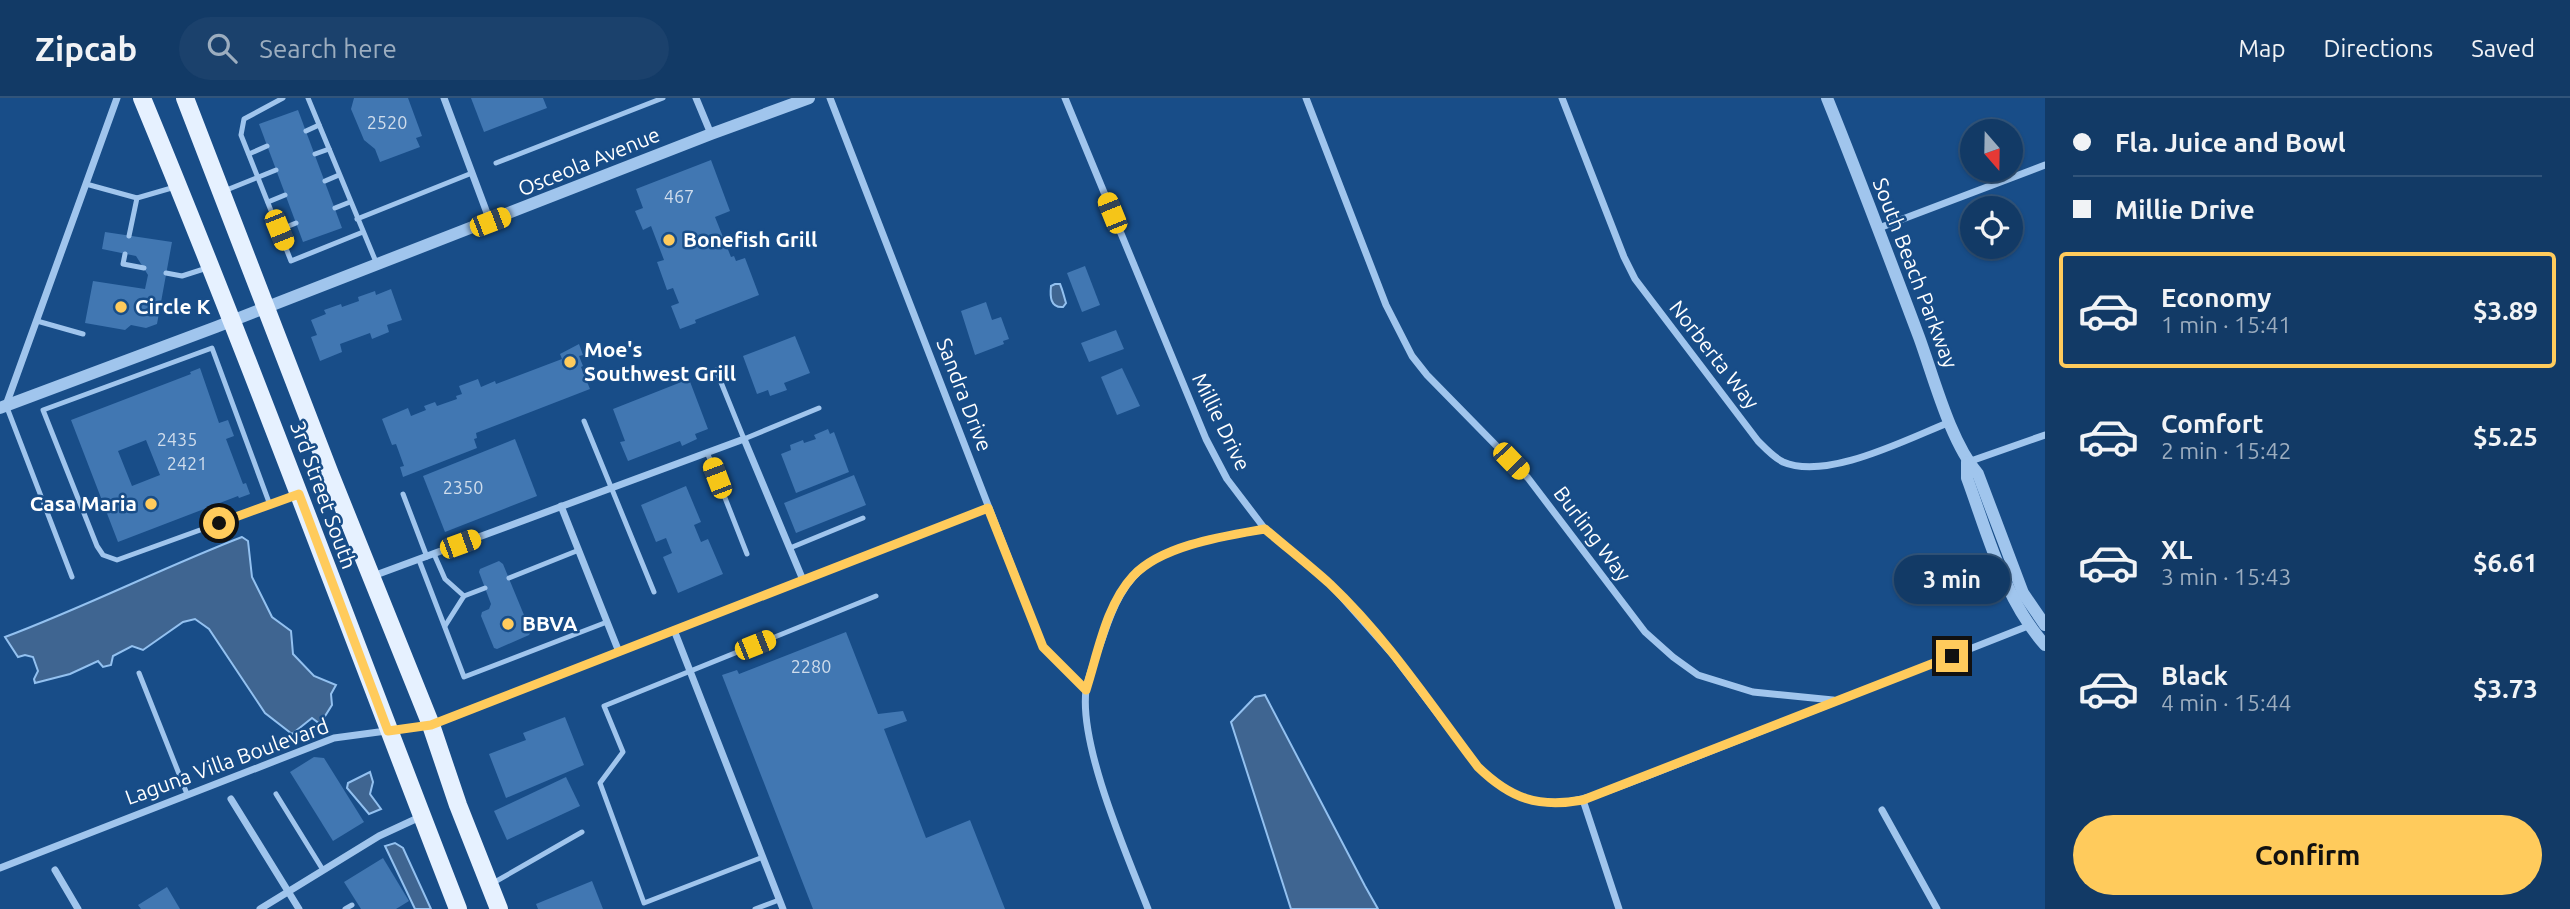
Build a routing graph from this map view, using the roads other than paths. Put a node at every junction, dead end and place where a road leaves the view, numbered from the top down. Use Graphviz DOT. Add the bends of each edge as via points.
graph roads {
  1 [pos="117,98"];
  2 [pos="142,98"];
  3 [pos="185,98"];
  4 [pos="283,98"];
  5 [pos="308,98"];
  6 [pos="444,98"];
  7 [pos="663,98"];
  8 [pos="696,98"];
  9 [pos="809,98"];
  10 [pos="830,98"];
  11 [pos="1065,98"];
  12 [pos="1306,98"];
  13 [pos="1562,98"];
  14 [pos="1827,98"];
  15 [pos="319,125"];
  16 [pos="306,131"];
  17 [pos="711,134"];
  18 [pos="267,146"];
  19 [pos="329,149"];
  20 [pos="249,154"];
  21 [pos="315,155"];
  22 [pos="496,163"];
  23 [pos="2045,165"];
  24 [pos="276,170"];
  25 [pos="472,173"];
  26 [pos="339,175"];
  27 [pos="258,178"];
  28 [pos="325,181"];
  29 [pos="86,184"];
  30 [pos="178,186"];
  31 [pos="221,192"];
  32 [pos="285,195"];
  33 [pos="137,198"];
  34 [pos="268,202"];
  35 [pos="350,202"];
  36 [pos="335,208"];
  37 [pos="357,219"];
  38 [pos="490,222"];
  39 [pos="296,223"];
  40 [pos="1879,228"];
  41 [pos="279,230"];
  42 [pos="363,232"];
  43 [pos="129,236"];
  44 [pos="125,254"];
  45 [pos="378,265"];
  46 [pos="210,266"];
  47 [pos="144,268"];
  48 [pos="166,273"];
  49 [pos="266,307"];
  50 [pos="37,321"];
  51 [pos="232,321"];
  52 [pos="83,334"];
  53 [pos="177,342"];
  54 [pos="183,359"];
  55 [pos="716,370"];
  56 [pos="36,394"];
  57 [pos="3,407"];
  58 [pos="819,408"];
  59 [pos="43,410"];
  60 [pos="584,421"];
  61 [pos="1950,422"];
  62 [pos="2045,435"];
  63 [pos="744,439"];
  64 [pos="707,453"];
  65 [pos="1968,462"];
  66 [pos="611,488"];
  67 [pos="299,494"];
  68 [pos="403,494"];
  69 [pos="270,505"];
  70 [pos="561,506"];
  71 [pos="988,508"];
  72 [pos="863,518"];
  73 [pos="1265,529"];
  74 [pos="789,548"];
  75 [pos="579,550"];
  76 [pos="747,554"];
  77 [pos="427,557"];
  78 [pos="372,576"];
  79 [pos="72,577"];
  80 [pos="509,578"];
  81 [pos="803,580"];
  82 [pos="485,588"];
  83 [pos="654,592"];
  84 [pos="464,596"];
  85 [pos="876,596"];
  86 [pos="607,622"];
  87 [pos="2045,625"];
  88 [pos="445,626"];
  89 [pos="2028,626"];
  90 [pos="674,630"];
  91 [pos="2045,645"];
  92 [pos="619,652"];
  93 [pos="139,673"];
  94 [pos="690,673"];
  95 [pos="1086,690"];
  96 [pos="1838,700"];
  97 [pos="431,725"];
  98 [pos="388,731"];
  99 [pos="187,794"];
  100 [pos="276,794"];
  101 [pos="231,799"];
  102 [pos="1583,800"];
  103 [pos="1882,810"];
  104 [pos="422,816"];
  105 [pos="582,832"];
  106 [pos="763,857"];
  107 [pos="0,868"];
  108 [pos="55,870"];
  109 [pos="323,870"];
  110 [pos="490,885"];
  111 [pos="288,892"];
  112 [pos="779,900"];
  113 [pos="352,905"];
  114 [pos="645,906"];
  115 [pos="78,909"];
  116 [pos="260,909"];
  117 [pos="299,909"];
  118 [pos="345,909"];
  119 [pos="458,909"];
  120 [pos="499,909"];
  121 [pos="755,909"];
  122 [pos="783,909"];
  123 [pos="1148,909"];
  124 [pos="1619,909"];
  125 [pos="1937,909"];
  1 -- 29 [label="street"];
  2 -- 30 [label="main road, 3rd Street South"];
  3 -- 31 [label="main road, 3rd Street South"];
  4 -- 20 [label="lane" via="244,119 241,135"];
  5 -- 15 [label="lane"];
  6 -- 25 [label="street"];
  7 -- 22 [label="lane"];
  8 -- 17 [label="street"];
  9 -- 17 [label="street, Osceola Avenue"];
  10 -- 71 [label="street, Sandra Drive"];
  11 -- 73 [label="street, Millie Drive" via="1206,439 1227,478"];
  12 -- 96 [label="street, Burling Way" via="1386,305 1412,356 1528,478 1645,632 1698,675 1754,692"];
  13 -- 61 [label="street, Norberta Way" via="1635,279 1769,452 1797,466 1829,467"];
  14 -- 40 [label="street, South Beach Parkway"];
  15 -- 16 [label="lane"];
  15 -- 19 [label="lane"];
  17 -- 38 [label="street, Osceola Avenue"];
  18 -- 20 [label="lane"];
  19 -- 21 [label="lane"];
  19 -- 26 [label="lane"];
  20 -- 27 [label="lane"];
  23 -- 40 [label="street"];
  24 -- 27 [label="lane"];
  25 -- 37 [label="lane"];
  25 -- 38 [label="street"];
  26 -- 28 [label="lane"];
  26 -- 35 [label="lane"];
  27 -- 31 [label="lane"];
  27 -- 34 [label="lane"];
  29 -- 33 [label="lane"];
  29 -- 50 [label="street"];
  30 -- 33 [label="lane"];
  30 -- 46 [label="main road, 3rd Street South"];
  31 -- 49 [label="main road, 3rd Street South"];
  32 -- 34 [label="lane"];
  33 -- 43 [label="lane"];
  34 -- 41 [label="lane"];
  35 -- 36 [label="lane"];
  35 -- 37 [label="lane"];
  37 -- 42 [label="lane"];
  38 -- 45 [label="street, Osceola Avenue"];
  39 -- 41 [label="lane"];
  40 -- 61 [label="street, South Beach Parkway"];
  41 -- 42 [label="lane" via="292,261"];
  42 -- 45 [label="lane"];
  44 -- 47 [label="lane" via="123,264"];
  45 -- 49 [label="street, Osceola Avenue"];
  46 -- 48 [label="lane" via="182,276"];
  46 -- 51 [label="main road, 3rd Street South"];
  49 -- 51 [label="street, Osceola Avenue"];
  49 -- 78 [label="main road, 3rd Street South"];
  50 -- 52 [label="lane"];
  50 -- 57 [label="street"];
  51 -- 53 [label="street, Osceola Avenue"];
  51 -- 67 [label="main road, 3rd Street South"];
  53 -- 54 [label="lane"];
  53 -- 56 [label="street, Osceola Avenue"];
  54 -- 59 [label="lane"];
  54 -- 69 [label="lane" via="212,348"];
  55 -- 63 [label="lane"];
  56 -- 57 [label="street, Osceola Avenue"];
  56 -- 59 [label="lane"];
  57 -- 79 [label="lane"];
  58 -- 63 [label="lane"];
  59 -- 69 [label="lane" via="97,546 103,555 117,561"];
  60 -- 66 [label="lane"];
  61 -- 65 [label="street, South Beach Parkway"];
  62 -- 65 [label="street"];
  63 -- 64 [label="street"];
  63 -- 74 [label="street"];
  64 -- 66 [label="street"];
  64 -- 76 [label="lane"];
  65 -- 87 [label="street, South Beach Parkway" via="1978,474 2023,593"];
  65 -- 89 [label="street, South Beach Parkway" via="1967,478 2012,599"];
  66 -- 70 [label="street"];
  66 -- 83 [label="lane"];
  67 -- 69 [label="lane"];
  67 -- 98 [label="main road, 3rd Street South"];
  68 -- 77 [label="lane"];
  70 -- 75 [label="street"];
  70 -- 77 [label="street"];
  71 -- 81 [label="street, Laguna Villa Boulevard"];
  71 -- 95 [label="street, Sandra Drive" via="1043,647"];
  72 -- 74 [label="lane"];
  73 -- 95 [label="street" via="1194,545 1151,562 1134,575 1111,614"];
  73 -- 102 [label="street, Millie Drive" via="1331,585 1494,783 1543,803"];
  74 -- 81 [label="street"];
  75 -- 80 [label="lane"];
  75 -- 86 [label="street"];
  77 -- 78 [label="street"];
  77 -- 84 [label="lane"];
  77 -- 88 [label="lane"];
  78 -- 97 [label="main road, 3rd Street South"];
  81 -- 90 [label="street, Laguna Villa Boulevard"];
  82 -- 84 [label="lane"];
  84 -- 88 [label="lane"];
  85 -- 94 [label="lane"];
  86 -- 88 [label="lane" via="464,677"];
  86 -- 92 [label="street"];
  89 -- 91 [label="street, South Beach Parkway"];
  89 -- 96 [label="street, Millie Drive"];
  90 -- 92 [label="street, Laguna Villa Boulevard"];
  90 -- 94 [label="street"];
  92 -- 97 [label="street, Laguna Villa Boulevard"];
  93 -- 99 [label="lane"];
  94 -- 106 [label="street"];
  94 -- 114 [label="lane" via="604,706 622,752 600,783"];
  95 -- 123 [label="street" via="1094,755"];
  96 -- 102 [label="street, Millie Drive"];
  97 -- 98 [label="street, Laguna Villa Boulevard"];
  97 -- 110 [label="main road, 3rd Street South"];
  98 -- 99 [label="street, Laguna Villa Boulevard" via="334,738"];
  98 -- 104 [label="main road, 3rd Street South"];
  99 -- 107 [label="street, Laguna Villa Boulevard"];
  100 -- 109 [label="lane"];
  101 -- 111 [label="street"];
  102 -- 124 [label="street"];
  103 -- 125 [label="street"];
  104 -- 109 [label="street"];
  104 -- 119 [label="main road, 3rd Street South"];
  105 -- 110 [label="lane"];
  106 -- 112 [label="street"];
  106 -- 114 [label="lane"];
  108 -- 115 [label="street"];
  109 -- 111 [label="street"];
  110 -- 120 [label="main road, 3rd Street South"];
  111 -- 116 [label="street"];
  111 -- 117 [label="street"];
  112 -- 121 [label="lane"];
  112 -- 122 [label="street"];
  113 -- 118 [label="lane"];
}
